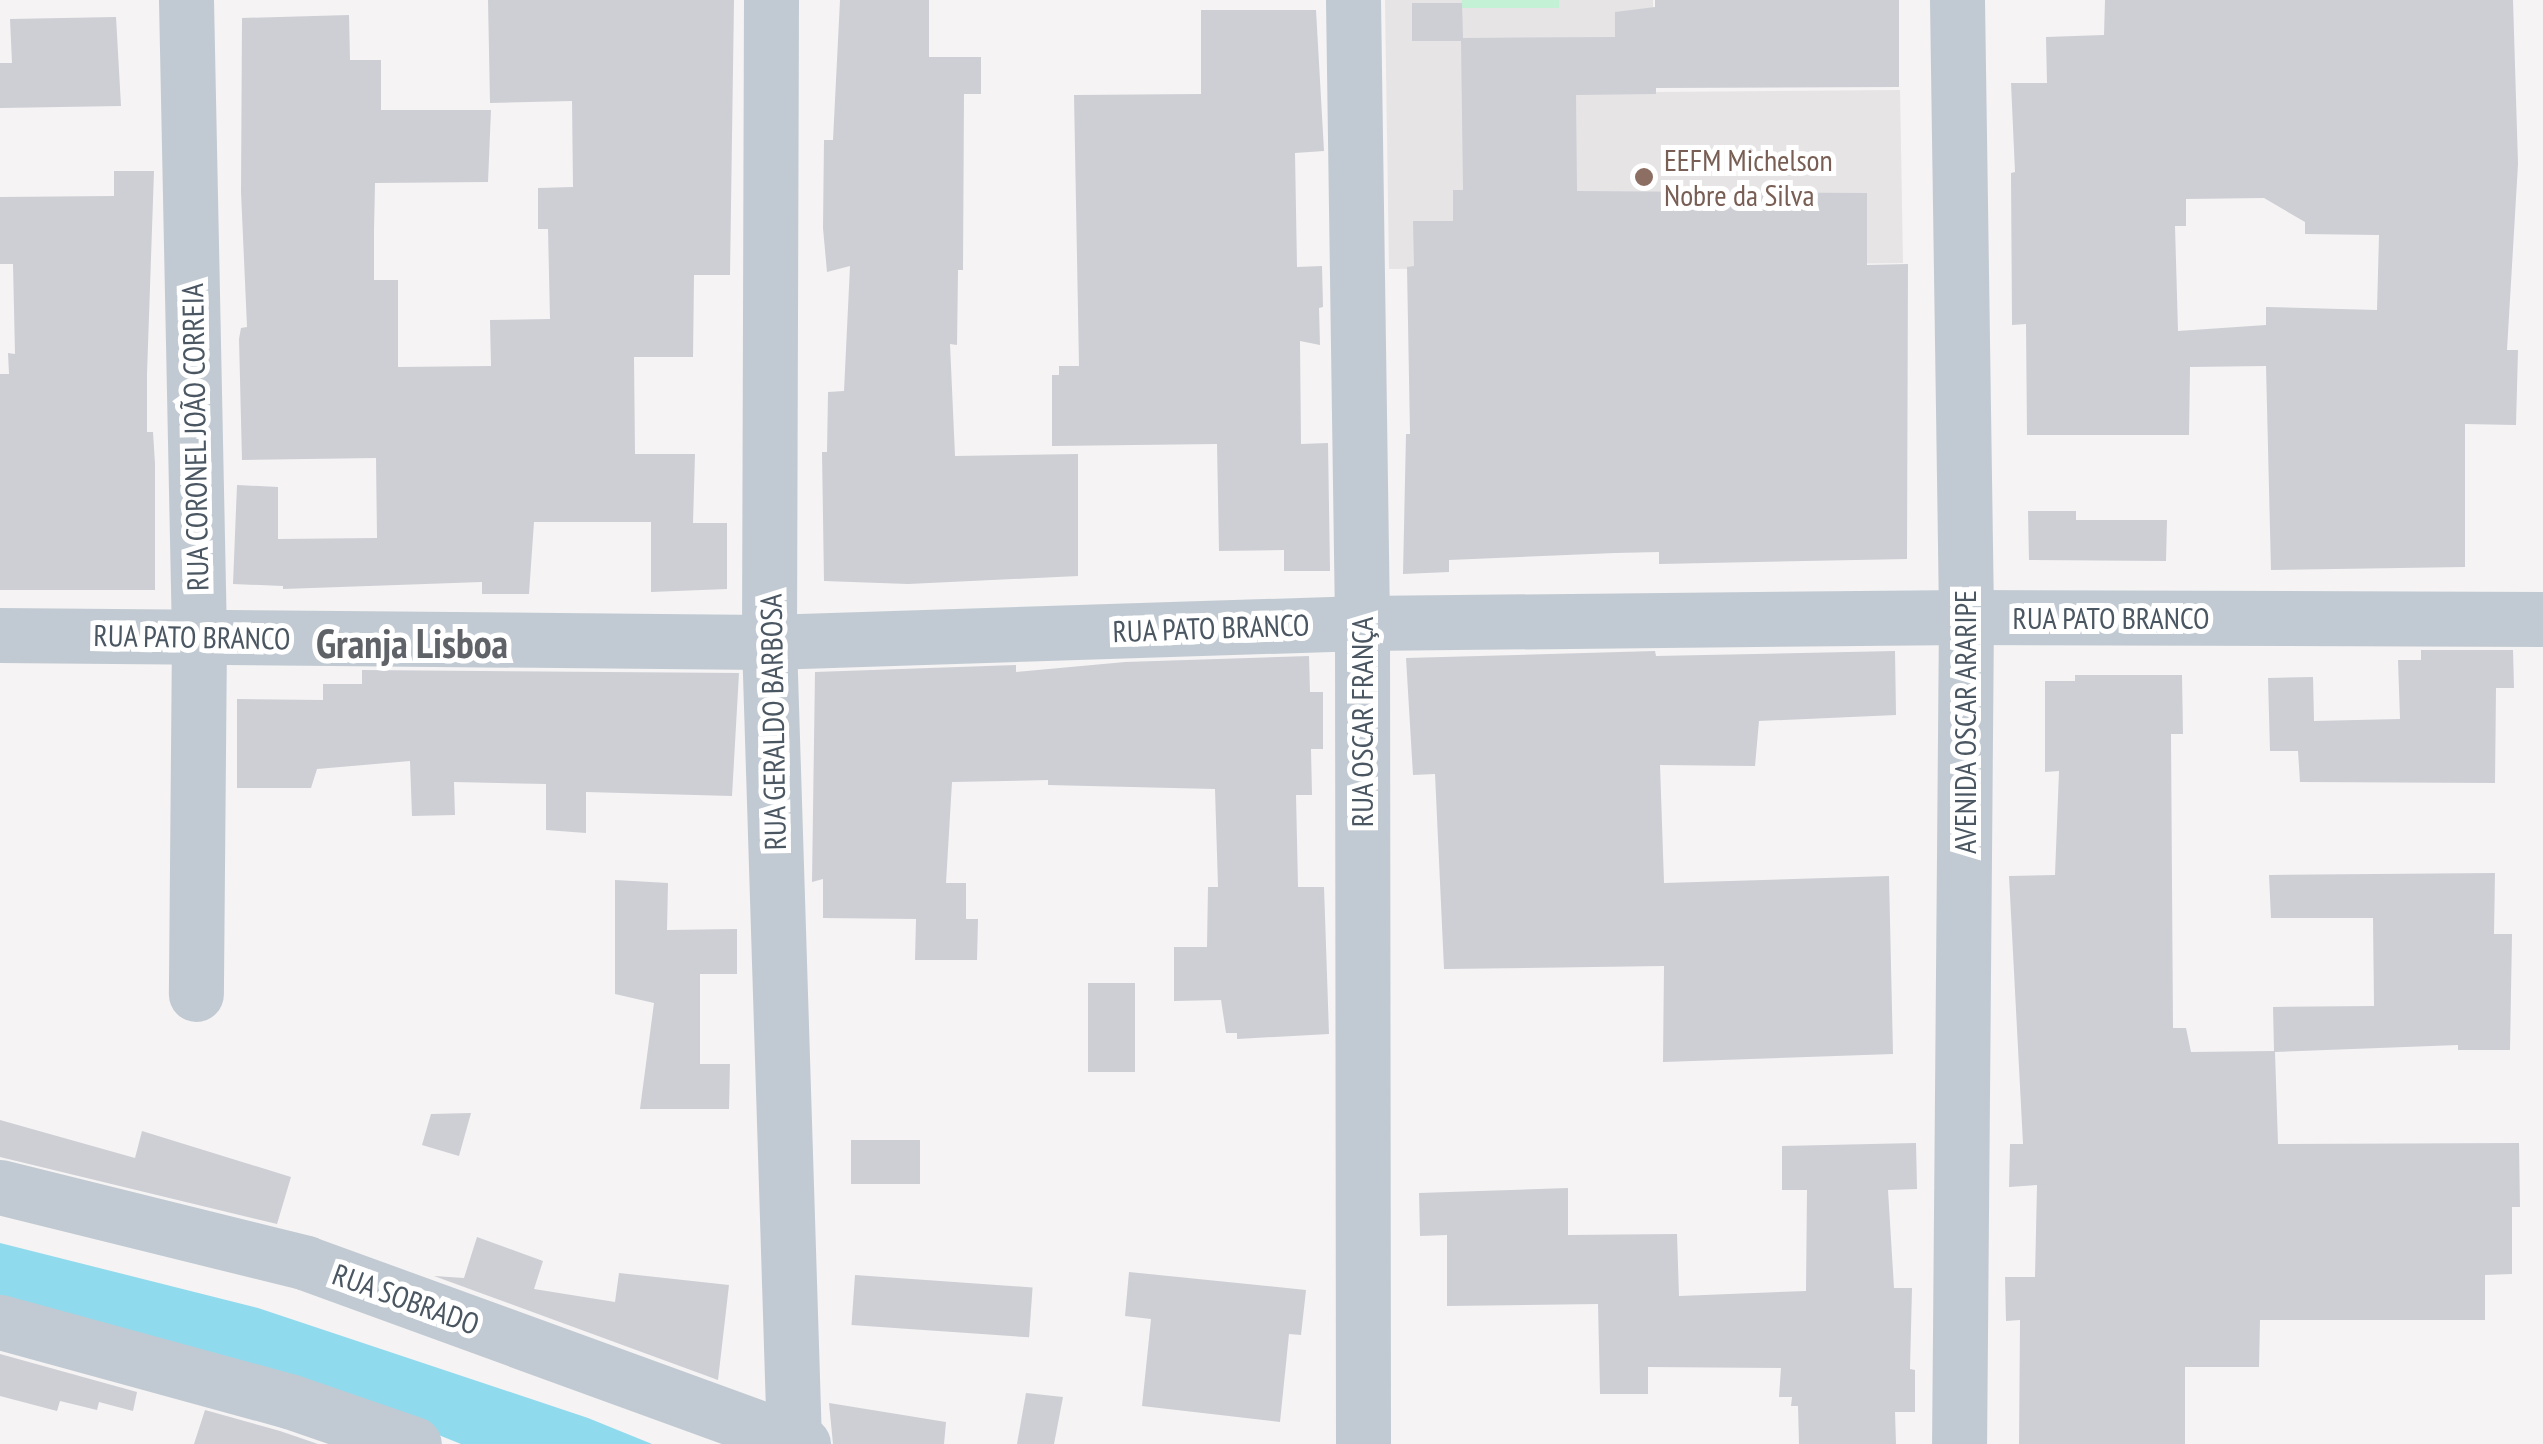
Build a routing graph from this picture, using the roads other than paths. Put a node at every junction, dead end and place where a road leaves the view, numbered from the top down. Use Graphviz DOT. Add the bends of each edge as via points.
graph roads {
  1 [pos="186,0"];
  2 [pos="771,0"];
  3 [pos="1353,0"];
  4 [pos="1957,0"];
  5 [pos="1966,617"];
  6 [pos="2543,619"];
  7 [pos="1362,623"];
  8 [pos="0,635"];
  9 [pos="199,637"];
  10 [pos="770,642"];
  11 [pos="196,994"];
  12 [pos="0,1187"];
  13 [pos="0,1322"];
  14 [pos="797,1443"];
  15 [pos="414,1444"];
  16 [pos="1363,1444"];
  17 [pos="1959,1444"];
  1 -- 9 [label="street, RUA CORONEL JOÃO CORREIA"];
  2 -- 10 [label="street, RUA GERALDO BARBOSA"];
  3 -- 7 [label="street, RUA OSCAR FRANÇA"];
  4 -- 5 [label="street, AVENIDA OSCAR ARARIPE"];
  5 -- 6 [label="street, RUA PATO BRANCO"];
  5 -- 7 [label="street, RUA PATO BRANCO"];
  5 -- 17 [label="street, AVENIDA OSCAR ARARIPE"];
  7 -- 10 [label="street, RUA PATO BRANCO"];
  7 -- 16 [label="street, RUA OSCAR FRANÇA"];
  8 -- 9 [label="street, RUA PATO BRANCO"];
  9 -- 10 [label="street, RUA PATO BRANCO"];
  9 -- 11 [label="street, RUA CORONEL JOÃO CORREIA"];
  10 -- 14 [label="street, RUA GERALDO BARBOSA"];
  12 -- 14 [label="street, RUA SOBRADO" via="306,1262"];
  13 -- 15 [label="street" via="290,1401"];
}
